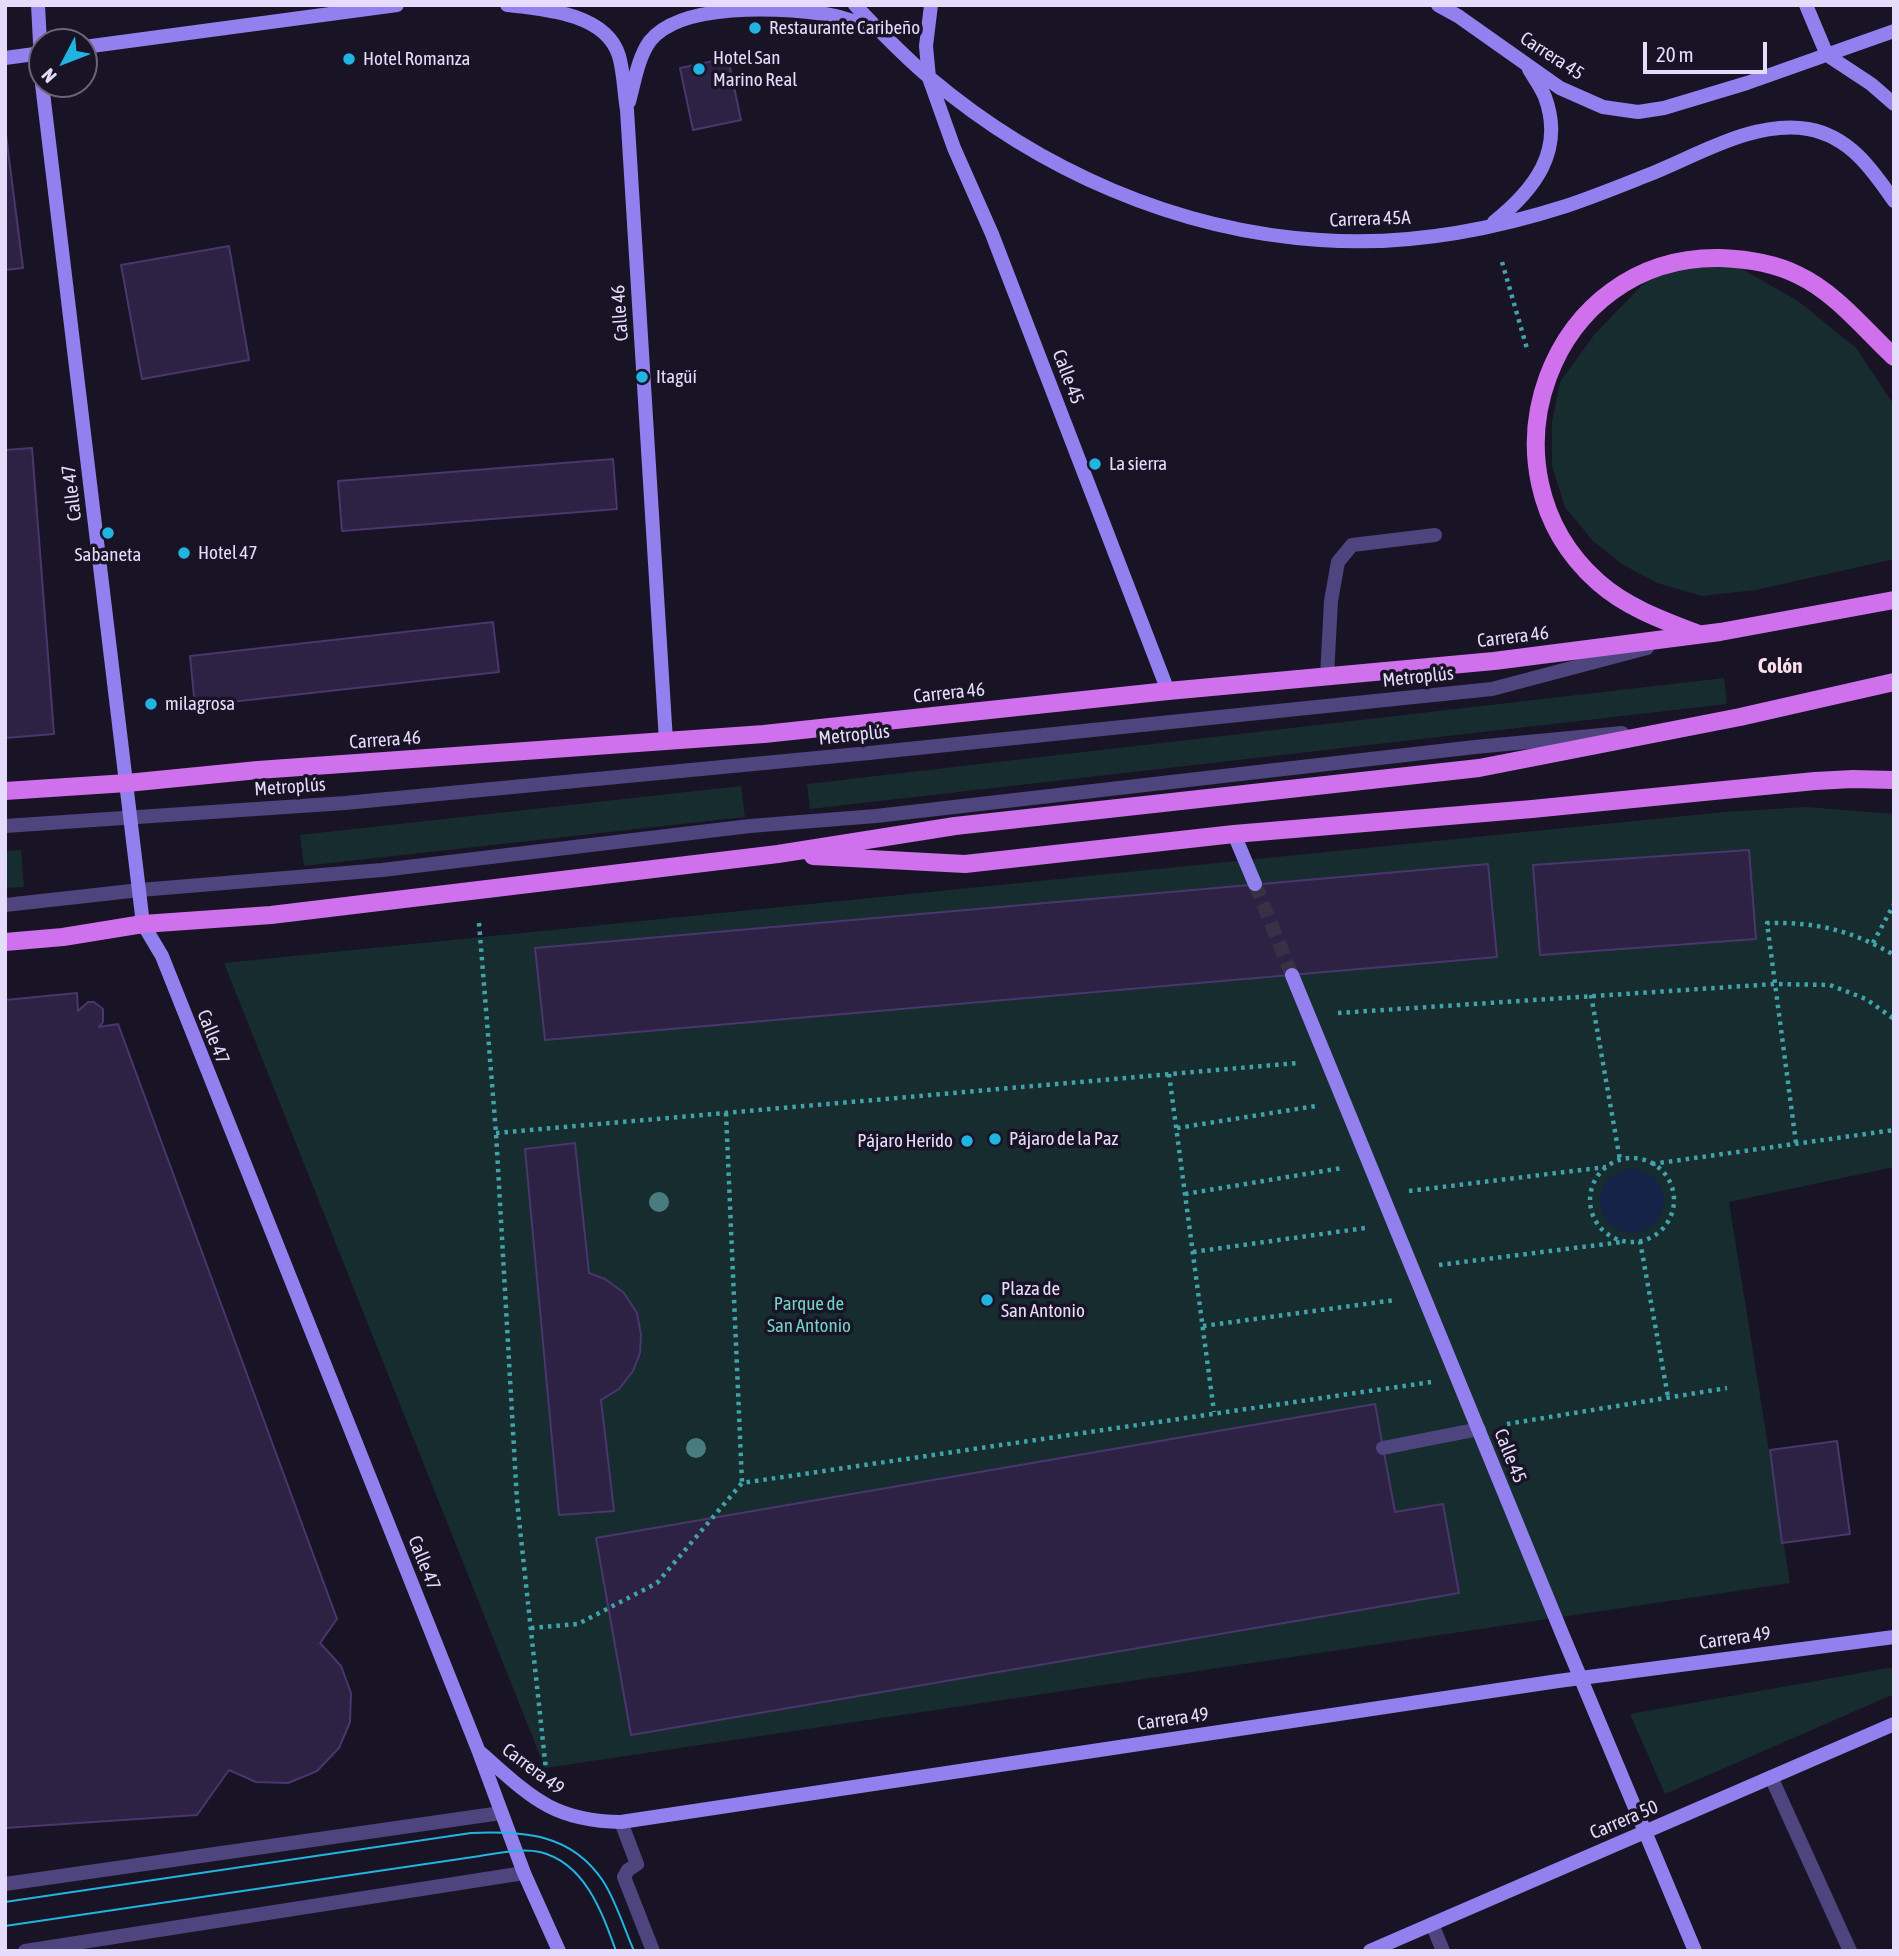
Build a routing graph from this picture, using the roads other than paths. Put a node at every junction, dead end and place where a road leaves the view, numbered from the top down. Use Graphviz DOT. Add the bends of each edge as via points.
graph roads {
  1 [pos="38,5"];
  2 [pos="397,5"];
  3 [pos="507,5"];
  4 [pos="855,5"];
  5 [pos="931,5"];
  6 [pos="1438,5"];
  7 [pos="1806,5"];
  8 [pos="40,28"];
  9 [pos="880,30"];
  10 [pos="1894,31"];
  11 [pos="98,45"];
  12 [pos="28,55"];
  13 [pos="1827,55"];
  14 [pos="5,58"];
  15 [pos="1525,63"];
  16 [pos="929,78"];
  17 [pos="44,98"];
  18 [pos="1894,104"];
  19 [pos="627,110"];
  20 [pos="1894,201"];
  21 [pos="1490,225"];
  22 [pos="1894,357"];
  23 [pos="1435,535"];
  24 [pos="1894,600"];
  25 [pos="1699,634"];
  26 [pos="1327,676"];
  27 [pos="1894,682"];
  28 [pos="1168,691"];
  29 [pos="1695,726"];
  30 [pos="666,741"];
  31 [pos="1894,780"];
  32 [pos="127,783"];
  33 [pos="5,791"];
  34 [pos="131,816"];
  35 [pos="5,826"];
  36 [pos="1234,834"];
  37 [pos="778,854"];
  38 [pos="1255,884"];
  39 [pos="140,890"];
  40 [pos="5,905"];
  41 [pos="143,923"];
  42 [pos="5,942"];
  43 [pos="1292,975"];
  44 [pos="1479,1429"];
  45 [pos="1383,1448"];
  46 [pos="1894,1637"];
  47 [pos="1581,1678"];
  48 [pos="1894,1724"];
  49 [pos="480,1752"];
  50 [pos="1770,1777"];
  51 [pos="501,1813"];
  52 [pos="621,1822"];
  53 [pos="1645,1832"];
  54 [pos="524,1873"];
  55 [pos="5,1884"];
  56 [pos="1432,1924"];
  57 [pos="25,1951"];
  58 [pos="559,1951"];
  59 [pos="653,1951"];
  60 [pos="1370,1951"];
  61 [pos="1443,1951"];
  62 [pos="1695,1951"];
  63 [pos="1850,1951"];
  1 -- 8 [label="street, Calle 47"];
  2 -- 11 [label="street"];
  3 -- 19 [label="street, Calle 46" via="580,18 604,33 619,54"];
  4 -- 9 [label="street, Calle 45"];
  5 -- 16 [label="street, Calle 45" via="926,46"];
  6 -- 15 [label="street, Carrera 45"];
  7 -- 13 [label="street"];
  9 -- 16 [label="street, Calle 45"];
  9 -- 19 [label="street" via="848,19 791,12 728,11 689,17 667,26 649,43"];
  10 -- 13 [label="street, Carrera 45"];
  12 -- 14 [label="street"];
  13 -- 15 [label="street, Carrera 45" via="1664,108 1638,112 1592,103 1560,88"];
  13 -- 18 [label="street"];
  15 -- 21 [label="street" via="1545,97 1552,127 1548,157 1516,204"];
  16 -- 21 [label="street, Carrera 45A" via="1011,138 1060,166 1113,192 1178,214 1258,233 1322,240 1394,239"];
  16 -- 28 [label="street, Calle 45"];
  17 -- 32 [label="street, Calle 47"];
  19 -- 30 [label="street, Calle 46"];
  20 -- 21 [label="street, Carrera 45A" via="1855,150 1832,136 1807,129 1779,129 1732,141 1566,206"];
  22 -- 25 [label="main road" via="1825,290 1767,263 1735,258 1671,263 1641,275 1614,290 1568,335 1541,393 1535,427 1542,495 1555,528 1574,557 1626,603"];
  23 -- 26 [label="street" via="1352,545 1338,562"];
  24 -- 25 [label="main road, Carrera 46"];
  25 -- 26 [label="main road, Carrera 46" via="1494,661"];
  25 -- 34 [label="street, Metroplús" via="1493,689 358,802"];
  26 -- 28 [label="main road, Carrera 46"];
  27 -- 29 [label="main road"];
  28 -- 30 [label="main road, Carrera 46"];
  29 -- 37 [label="main road" via="1479,768 955,826"];
  29 -- 39 [label="street" via="750,826 382,870"];
  30 -- 32 [label="main road, Carrera 46" via="258,769"];
  31 -- 36 [label="main road" via="1815,780"];
  32 -- 33 [label="main road, Carrera 46"];
  32 -- 34 [label="street, Calle 47"];
  34 -- 35 [label="street, Metroplús"];
  34 -- 39 [label="street, Calle 47"];
  36 -- 37 [label="main road" via="965,864"];
  36 -- 38 [label="street"];
  37 -- 41 [label="main road" via="271,915"];
  39 -- 40 [label="street"];
  39 -- 41 [label="street, Calle 47"];
  41 -- 42 [label="main road"];
  41 -- 49 [label="street, Calle 47" via="162,956"];
  43 -- 44 [label="street, Calle 45"];
  44 -- 45 [label="street"];
  44 -- 47 [label="street, Calle 45"];
  46 -- 47 [label="street, Carrera 49"];
  47 -- 52 [label="street, Carrera 49"];
  47 -- 53 [label="street, Calle 45"];
  48 -- 50 [label="street, Carrera 50"];
  49 -- 51 [label="street, Calle 47"];
  49 -- 52 [label="street, Carrera 49" via="551,1809 597,1822"];
  50 -- 53 [label="street, Carrera 50"];
  50 -- 63 [label="street"];
  51 -- 54 [label="street, Calle 47"];
  51 -- 55 [label="street"];
  52 -- 59 [label="street" via="637,1864 624,1877"];
  53 -- 56 [label="street, Carrera 50"];
  53 -- 62 [label="street, Calle 45"];
  54 -- 57 [label="street"];
  54 -- 58 [label="street, Calle 47"];
  56 -- 60 [label="street, Carrera 50"];
  56 -- 61 [label="street"];
}
